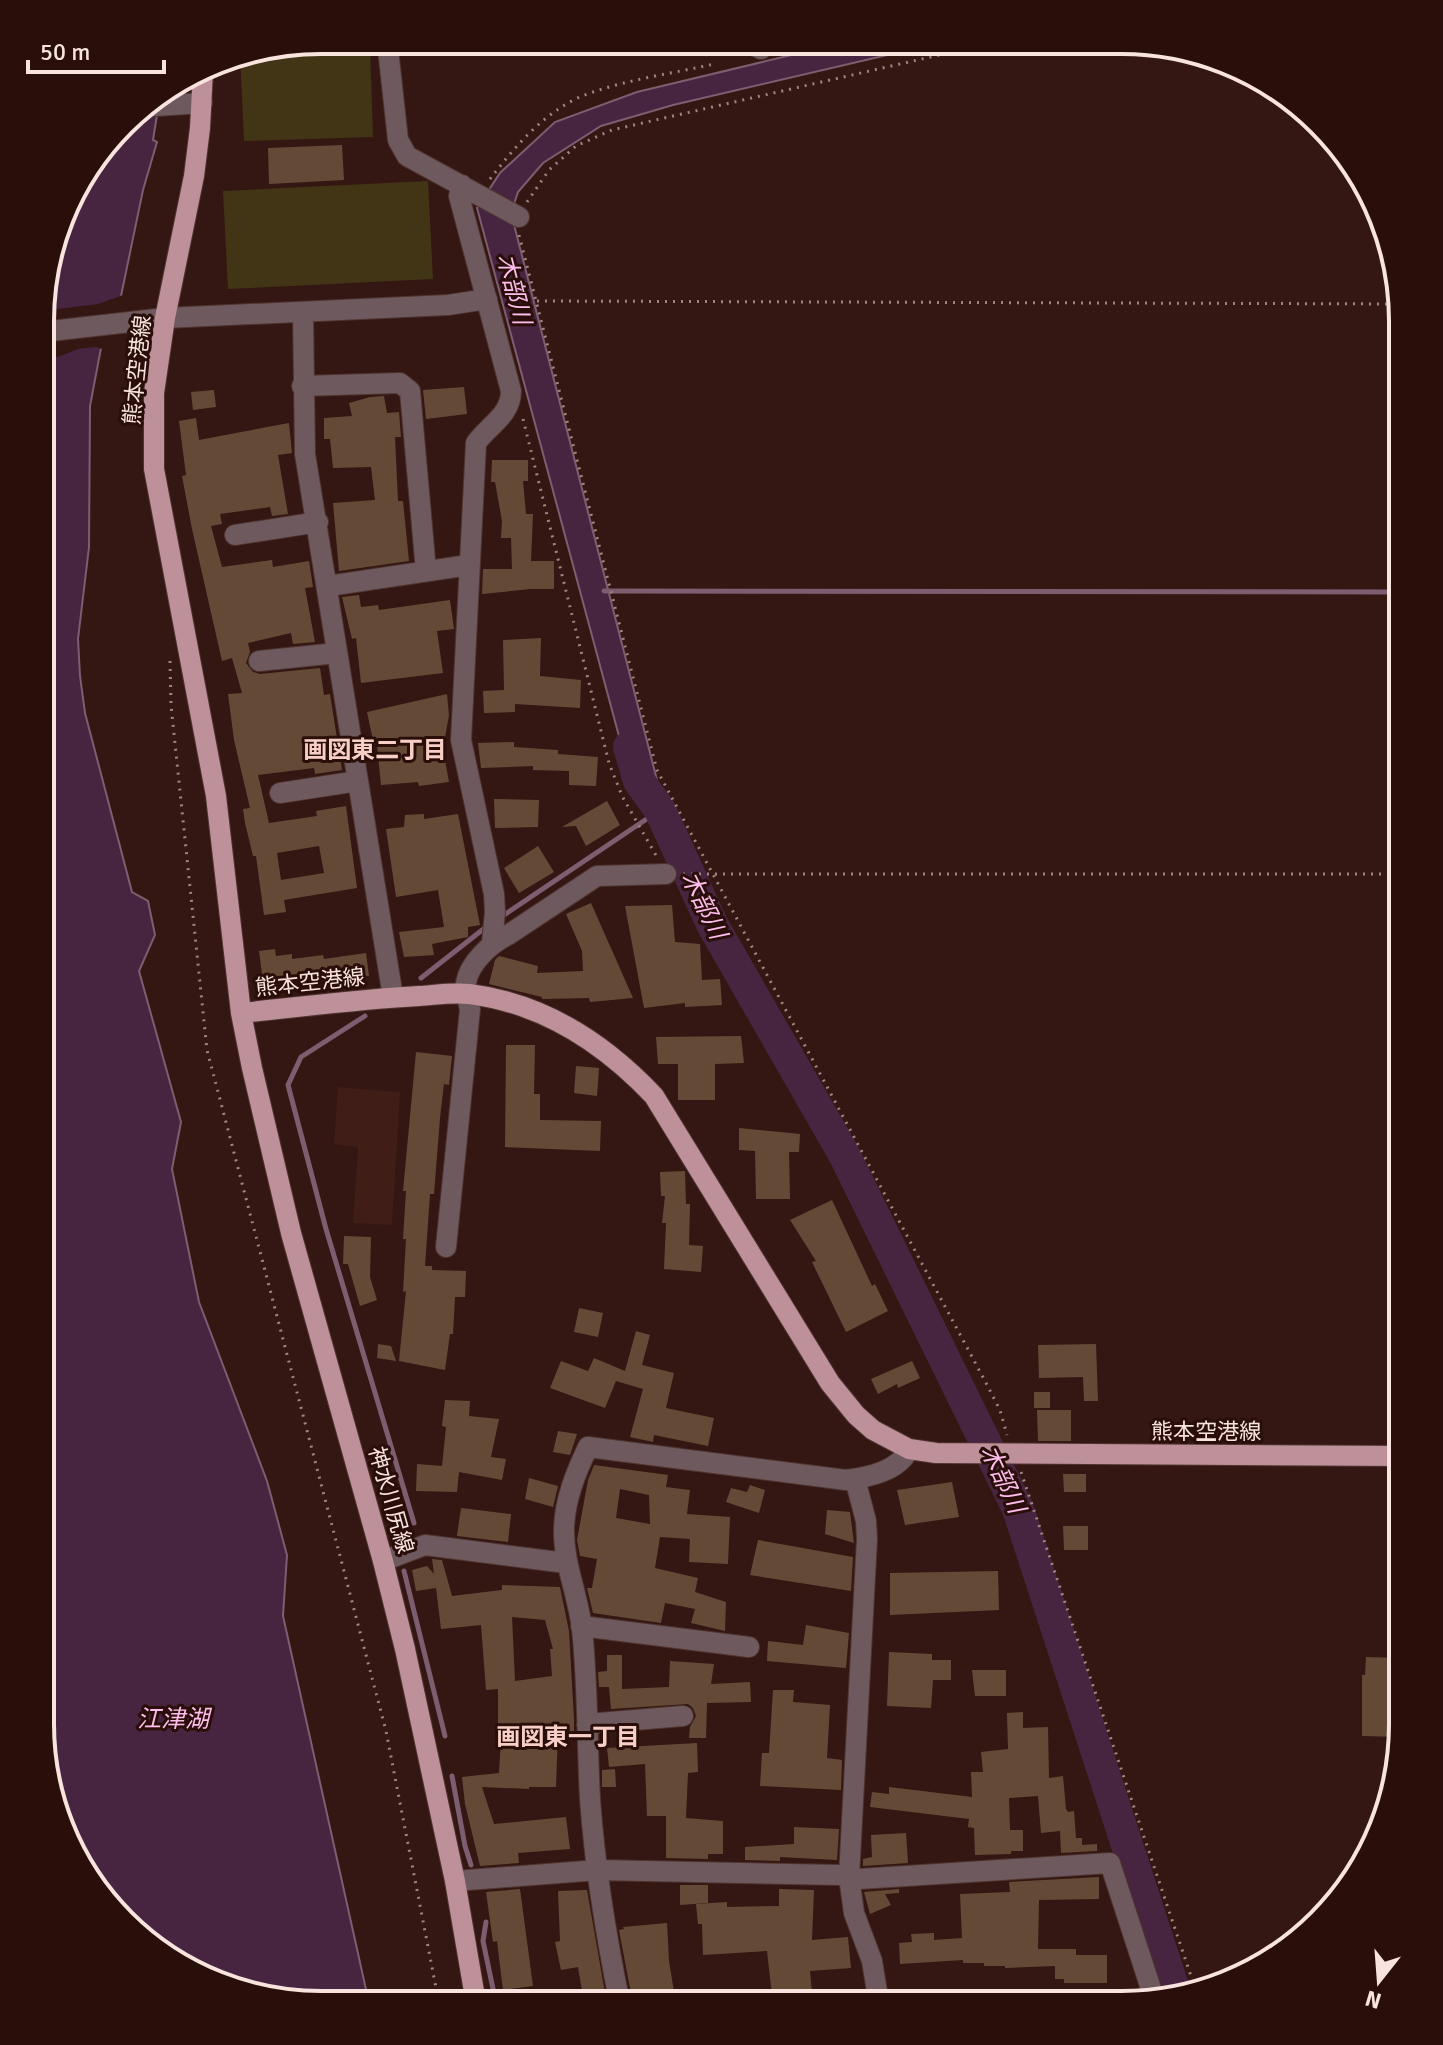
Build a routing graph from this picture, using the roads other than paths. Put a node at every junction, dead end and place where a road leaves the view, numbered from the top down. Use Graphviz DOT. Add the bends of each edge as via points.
graph roads {
  1 [pos="389,55"];
  2 [pos="199,84"];
  3 [pos="193,104"];
  4 [pos="164,106"];
  5 [pos="473,191"];
  6 [pos="518,216"];
  7 [pos="487,299"];
  8 [pos="303,312"];
  9 [pos="165,318"];
  10 [pos="54,331"];
  11 [pos="302,386"];
  12 [pos="318,522"];
  13 [pos="235,535"];
  14 [pos="469,565"];
  15 [pos="426,571"];
  16 [pos="328,586"];
  17 [pos="337,653"];
  18 [pos="259,661"];
  19 [pos="358,781"];
  20 [pos="280,793"];
  21 [pos="669,874"];
  22 [pos="492,939"];
  23 [pos="467,993"];
  24 [pos="393,997"];
  25 [pos="241,1013"];
  26 [pos="446,1247"];
  27 [pos="909,1449"];
  28 [pos="1388,1456"];
  29 [pos="855,1479"];
  30 [pos="383,1561"];
  31 [pos="566,1563"];
  32 [pos="581,1626"];
  33 [pos="749,1647"];
  34 [pos="683,1716"];
  35 [pos="587,1724"];
  36 [pos="598,1870"];
  37 [pos="849,1877"];
  38 [pos="455,1881"];
  39 [pos="1151,1989"];
  40 [pos="474,1991"];
  41 [pos="617,1991"];
  42 [pos="877,1991"];
  1 -- 5 [label="street" via="401,148"];
  2 -- 3 [label="main road, 熊本空港線"];
  3 -- 4 [label="street"];
  3 -- 9 [label="main road, 熊本空港線" via="194,176"];
  5 -- 6 [label="street"];
  5 -- 7 [label="street" via="459,196"];
  7 -- 8 [label="street"];
  7 -- 14 [label="street" via="511,403 476,443"];
  8 -- 9 [label="street"];
  8 -- 11 [label="street"];
  9 -- 10 [label="street"];
  9 -- 25 [label="main road, 熊本空港線" via="154,393 154,469 216,796"];
  11 -- 12 [label="street" via="305,454"];
  11 -- 15 [label="street" via="400,383 410,391"];
  12 -- 13 [label="street"];
  12 -- 16 [label="street"];
  14 -- 15 [label="street"];
  14 -- 22 [label="street" via="461,740 494,894"];
  15 -- 16 [label="street"];
  16 -- 17 [label="street"];
  17 -- 18 [label="street"];
  17 -- 19 [label="street"];
  19 -- 20 [label="street"];
  19 -- 24 [label="street"];
  21 -- 22 [label="street" via="597,876 508,935"];
  22 -- 23 [label="street" via="468,977"];
  23 -- 24 [label="main road, 熊本空港線"];
  23 -- 26 [label="street" via="470,1009"];
  23 -- 27 [label="main road, 熊本空港線" via="584,1034 632,1072 654,1096 830,1383 873,1430"];
  24 -- 25 [label="main road, 熊本空港線"];
  25 -- 30 [label="main road, 神水川尻線" via="291,1233"];
  27 -- 28 [label="main road, 熊本空港線" via="976,1454"];
  27 -- 29 [label="street" via="901,1462"];
  29 -- 31 [label="street" via="588,1447 567,1504"];
  29 -- 37 [label="street" via="867,1539"];
  30 -- 31 [label="street" via="425,1545"];
  30 -- 38 [label="main road, 神水川尻線"];
  31 -- 32 [label="street"];
  32 -- 33 [label="street"];
  32 -- 35 [label="street"];
  34 -- 35 [label="street"];
  35 -- 36 [label="street"];
  36 -- 37 [label="street"];
  36 -- 38 [label="street"];
  36 -- 41 [label="street"];
  37 -- 39 [label="street" via="1110,1863"];
  37 -- 42 [label="street"];
  38 -- 40 [label="main road, 神水川尻線"];
}
